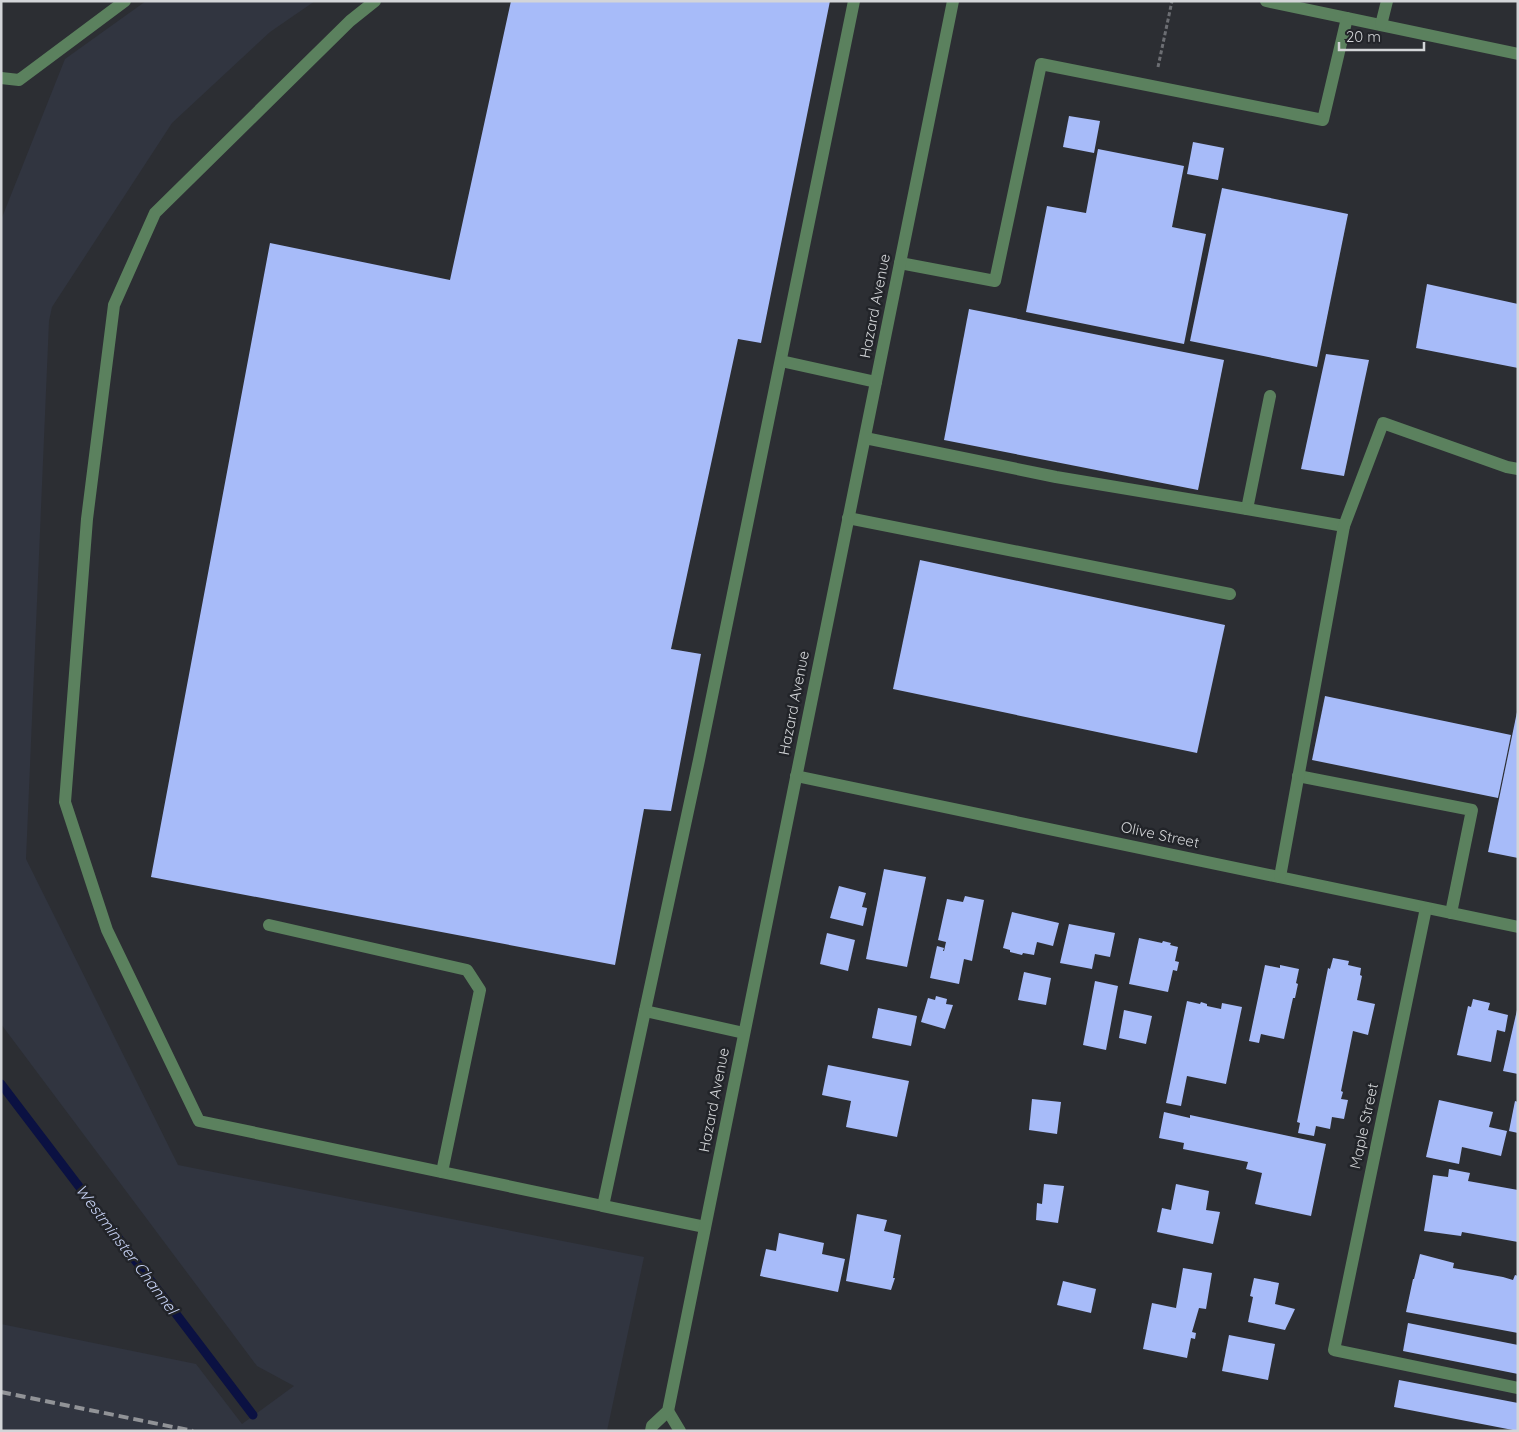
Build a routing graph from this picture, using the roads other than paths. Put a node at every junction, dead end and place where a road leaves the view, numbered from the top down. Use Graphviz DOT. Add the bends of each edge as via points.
graph roads {
  1 [pos="125,1"];
  2 [pos="376,1"];
  3 [pos="854,1"];
  4 [pos="953,1"];
  5 [pos="1266,1"];
  6 [pos="1387,1"];
  7 [pos="1347,18"];
  8 [pos="1381,26"];
  9 [pos="1518,54"];
  10 [pos="1,78"];
  11 [pos="900,263"];
  12 [pos="781,360"];
  13 [pos="876,382"];
  14 [pos="1270,396"];
  15 [pos="865,438"];
  16 [pos="1518,469"];
  17 [pos="1247,509"];
  18 [pos="848,518"];
  19 [pos="1344,526"];
  20 [pos="1230,594"];
  21 [pos="796,776"];
  22 [pos="1298,776"];
  23 [pos="1280,877"];
  24 [pos="1426,908"];
  25 [pos="1451,913"];
  26 [pos="269,925"];
  27 [pos="1518,927"];
  28 [pos="645,1011"];
  29 [pos="744,1033"];
  30 [pos="442,1172"];
  31 [pos="603,1206"];
  32 [pos="705,1227"];
  33 [pos="1518,1388"];
  34 [pos="668,1411"];
  35 [pos="651,1431"];
  36 [pos="680,1431"];
  1 -- 10 [label="street" via="19,80"];
  2 -- 30 [label="street" via="350,22 155,213 114,305 87,519 65,802 107,930 199,1121"];
  3 -- 12 [label="street"];
  4 -- 11 [label="street, Hazard Avenue"];
  5 -- 7 [label="street"];
  6 -- 8 [label="street"];
  7 -- 8 [label="street"];
  7 -- 11 [label="street" via="1323,120 1041,64 995,281"];
  8 -- 9 [label="street"];
  11 -- 13 [label="street, Hazard Avenue"];
  12 -- 13 [label="street"];
  12 -- 28 [label="street"];
  13 -- 15 [label="street, Hazard Avenue"];
  14 -- 17 [label="street"];
  15 -- 17 [label="street"];
  15 -- 18 [label="street, Hazard Avenue"];
  16 -- 19 [label="street" via="1383,423"];
  17 -- 19 [label="street"];
  18 -- 20 [label="street"];
  18 -- 21 [label="street, Hazard Avenue"];
  19 -- 22 [label="street"];
  21 -- 23 [label="street, Olive Street"];
  21 -- 29 [label="street, Hazard Avenue"];
  22 -- 23 [label="street"];
  22 -- 25 [label="street" via="1472,810"];
  23 -- 24 [label="street, Olive Street"];
  24 -- 25 [label="street, Olive Street"];
  24 -- 33 [label="street, Maple Street" via="1334,1350"];
  25 -- 27 [label="street, Olive Street"];
  26 -- 30 [label="street" via="467,970 480,990"];
  28 -- 29 [label="street"];
  28 -- 31 [label="street"];
  29 -- 32 [label="street, Hazard Avenue"];
  30 -- 31 [label="street"];
  31 -- 32 [label="street"];
  32 -- 34 [label="street, Hazard Avenue"];
  34 -- 35 [label="street"];
  34 -- 36 [label="street"];
}
